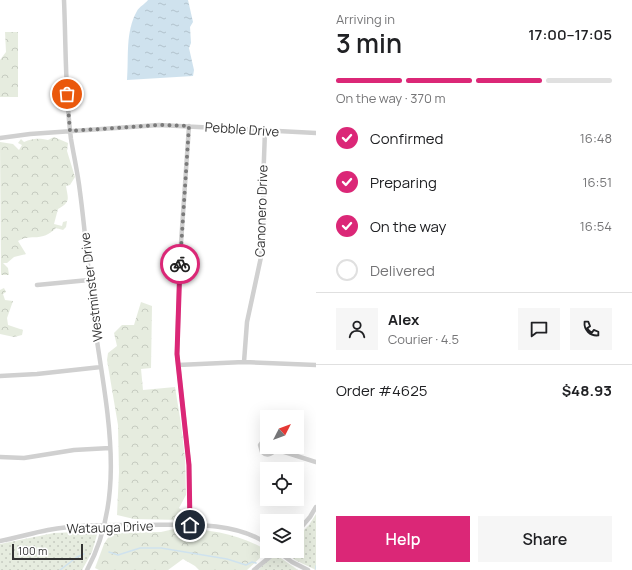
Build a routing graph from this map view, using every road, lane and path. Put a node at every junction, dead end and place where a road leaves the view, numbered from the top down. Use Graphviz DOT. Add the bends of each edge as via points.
graph roads {
  1 [pos="64,0"];
  2 [pos="189,126"];
  3 [pos="70,131"];
  4 [pos="265,131"];
  5 [pos="316,134"];
  6 [pos="0,138"];
  7 [pos="90,280"];
  8 [pos="37,285"];
  9 [pos="244,362"];
  10 [pos="178,365"];
  11 [pos="316,365"];
  12 [pos="101,367"];
  13 [pos="0,376"];
  14 [pos="110,448"];
  15 [pos="293,454"];
  16 [pos="0,457"];
  17 [pos="316,462"];
  18 [pos="316,506"];
  19 [pos="304,524"];
  20 [pos="105,525"];
  21 [pos="190,525"];
  22 [pos="260,540"];
  23 [pos="0,541"];
  24 [pos="269,558"];
  25 [pos="287,558"];
  26 [pos="87,570"];
  27 [pos="254,570"];
  28 [pos="308,570"];
  1 -- 3 [label="street, Westminster Drive"];
  2 -- 3 [label="street, Pebble Drive" via="159,125"];
  2 -- 4 [label="street, Pebble Drive"];
  2 -- 10 [label="street" via="180,258"];
  3 -- 6 [label="street, Pebble Drive"];
  3 -- 7 [label="street, Westminster Drive"];
  4 -- 5 [label="street, Pebble Drive"];
  4 -- 9 [label="street, Canonero Drive" via="261,257 247,322"];
  7 -- 8 [label="street"];
  7 -- 12 [label="street, Westminster Drive"];
  9 -- 10 [label="street"];
  9 -- 11 [label="street"];
  10 -- 21 [label="street" via="189,465"];
  12 -- 13 [label="street"];
  12 -- 14 [label="street, Westminster Drive"];
  14 -- 16 [label="street" via="74,450 24,458"];
  14 -- 20 [label="street, Westminster Drive" via="110,492"];
  15 -- 17 [label="street"];
  18 -- 19 [label="street"];
  20 -- 21 [label="street, Watauga Drive"];
  20 -- 23 [label="street, Watauga Drive" via="48,530"];
  20 -- 26 [label="street, Westminster Drive" via="94,558"];
  21 -- 22 [label="street, Watauga Drive" via="234,530"];
  24 -- 27 [label="street"];
  25 -- 28 [label="street"];
}
